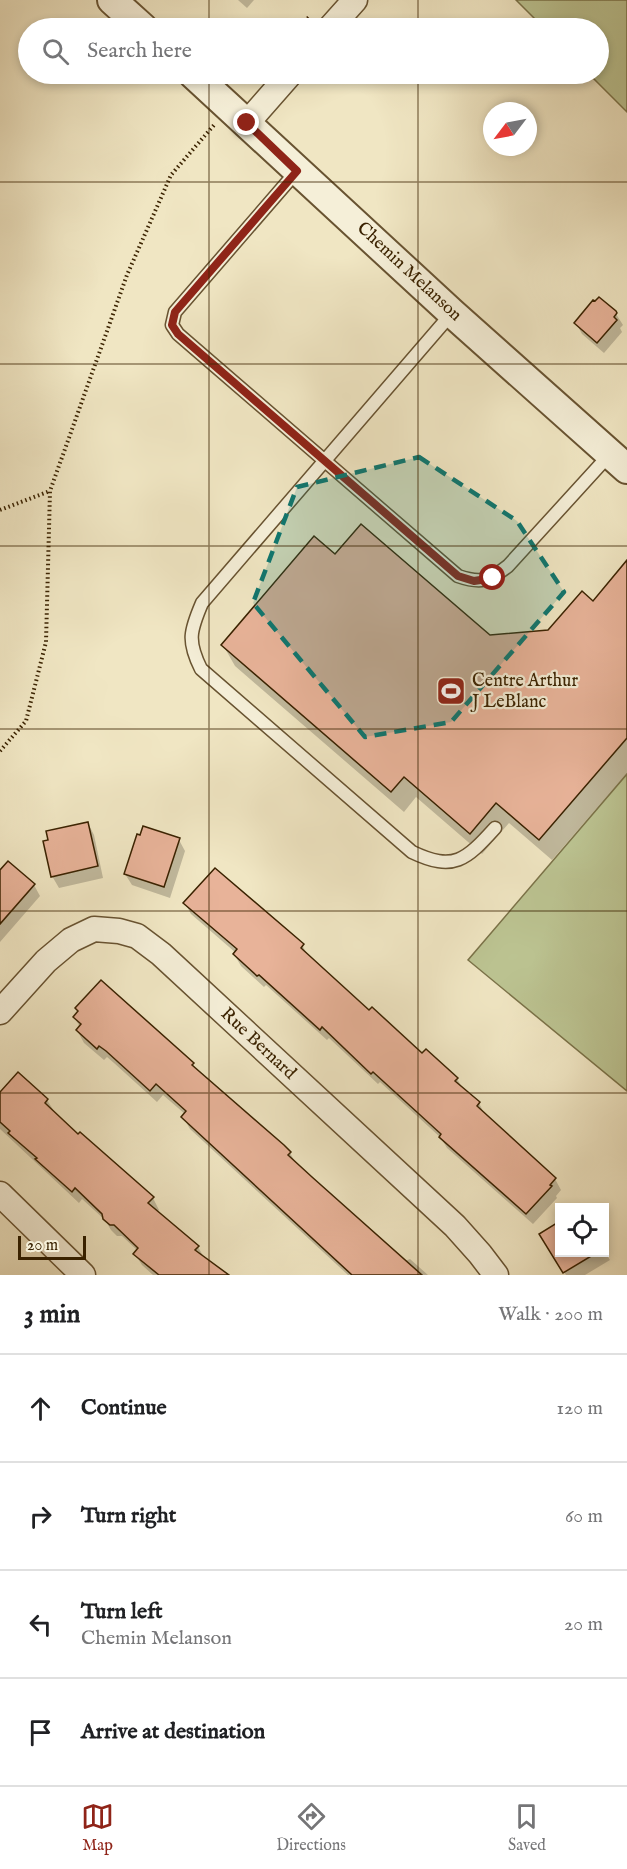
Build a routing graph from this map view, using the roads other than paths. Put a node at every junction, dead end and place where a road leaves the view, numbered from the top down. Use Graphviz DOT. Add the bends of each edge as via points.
graph roads {
  1 [pos="112,0"];
  2 [pos="355,0"];
  3 [pos="132,18"];
  4 [pos="339,18"];
  5 [pos="204,84"];
  6 [pos="277,84"];
  7 [pos="238,115"];
  8 [pos="297,171"];
  9 [pos="452,313"];
  10 [pos="324,460"];
  11 [pos="619,462"];
  12 [pos="495,828"];
  13 [pos="0,1012"];
  14 [pos="0,1194"];
  15 [pos="83,1275"];
  16 [pos="496,1275"];
  1 -- 3 [label="street"];
  2 -- 4 [label="street"];
  5 -- 7 [label="street, Chemin Melanson"];
  6 -- 7 [label="street"];
  7 -- 8 [label="street, Chemin Melanson"];
  8 -- 9 [label="street, Chemin Melanson"];
  8 -- 10 [label="lane" via="175,312 172,325"];
  9 -- 10 [label="lane"];
  9 -- 11 [label="street, Chemin Melanson"];
  10 -- 11 [label="lane" via="458,576 474,581 493,578 508,567"];
  10 -- 12 [label="lane" via="202,603 192,626 192,650 201,669 412,852 431,861 454,862 473,852"];
  13 -- 16 [label="street, Rue Bernard" via="46,961 71,940 94,929 137,936 455,1226"];
  14 -- 15 [label="street"];
}
